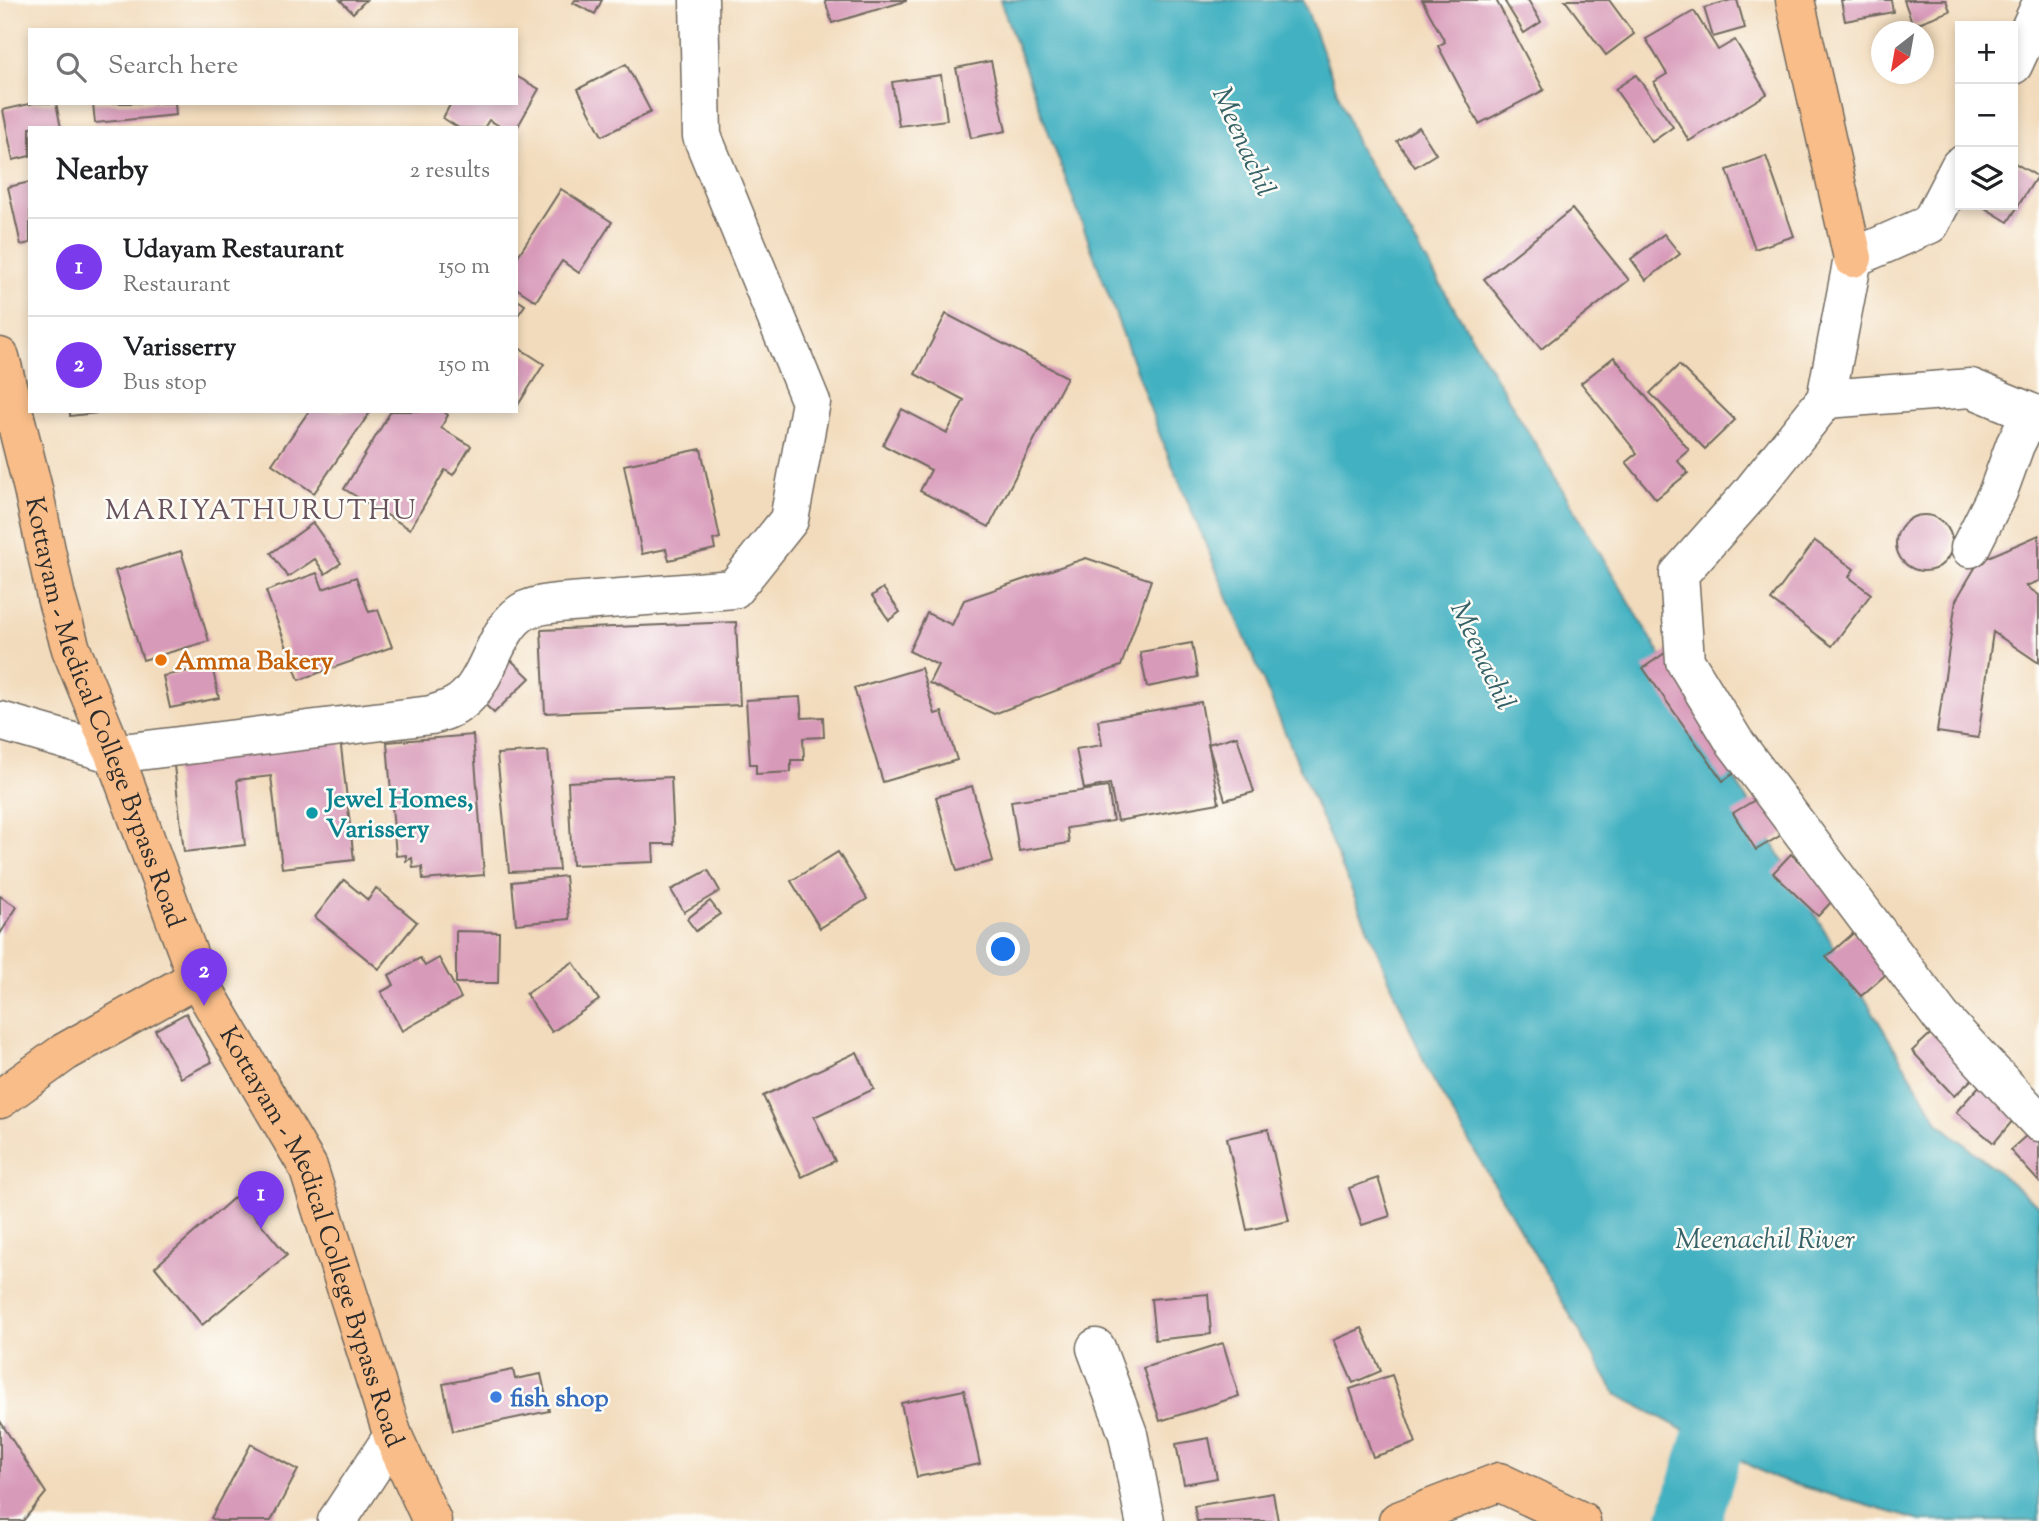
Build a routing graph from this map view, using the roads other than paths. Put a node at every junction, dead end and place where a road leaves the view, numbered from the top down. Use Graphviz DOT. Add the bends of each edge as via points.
graph roads {
  1 [pos="699,0"];
  2 [pos="1794,0"];
  3 [pos="2039,9"];
  4 [pos="2018,54"];
  5 [pos="1955,176"];
  6 [pos="1853,258"];
  7 [pos="0,357"];
  8 [pos="1825,399"];
  9 [pos="2035,415"];
  10 [pos="1970,548"];
  11 [pos="0,721"];
  12 [pos="114,754"];
  13 [pos="197,978"];
  14 [pos="0,1099"];
  15 [pos="2039,1122"];
  16 [pos="1096,1348"];
  17 [pos="393,1436"];
  18 [pos="337,1521"];
  19 [pos="432,1521"];
  20 [pos="1145,1521"];
  21 [pos="1398,1521"];
  22 [pos="1581,1521"];
  1 -- 12 [label="street" via="702,136 811,402 789,520 734,589 558,603 524,611 510,623 473,690 448,710"];
  2 -- 6 [label="main road"];
  3 -- 4 [label="street"];
  5 -- 6 [label="street" via="1930,224"];
  6 -- 8 [label="street"];
  7 -- 12 [label="main road, Kottayam - Medical College Bypass Road" via="56,597 71,649"];
  8 -- 9 [label="street" via="1971,388"];
  8 -- 15 [label="street" via="1750,494 1678,573 1685,661 1734,741 1941,1017"];
  9 -- 10 [label="street" via="2015,445"];
  11 -- 12 [label="street"];
  12 -- 13 [label="main road, Kottayam - Medical College Bypass Road"];
  13 -- 14 [label="main road" via="65,1052"];
  13 -- 17 [label="main road, Kottayam - Medical College Bypass Road" via="308,1167"];
  16 -- 20 [label="street" via="1128,1434"];
  17 -- 18 [label="street"];
  17 -- 19 [label="main road, Kottayam - Medical College Bypass Road"];
  21 -- 22 [label="main road" via="1499,1482"];
}
